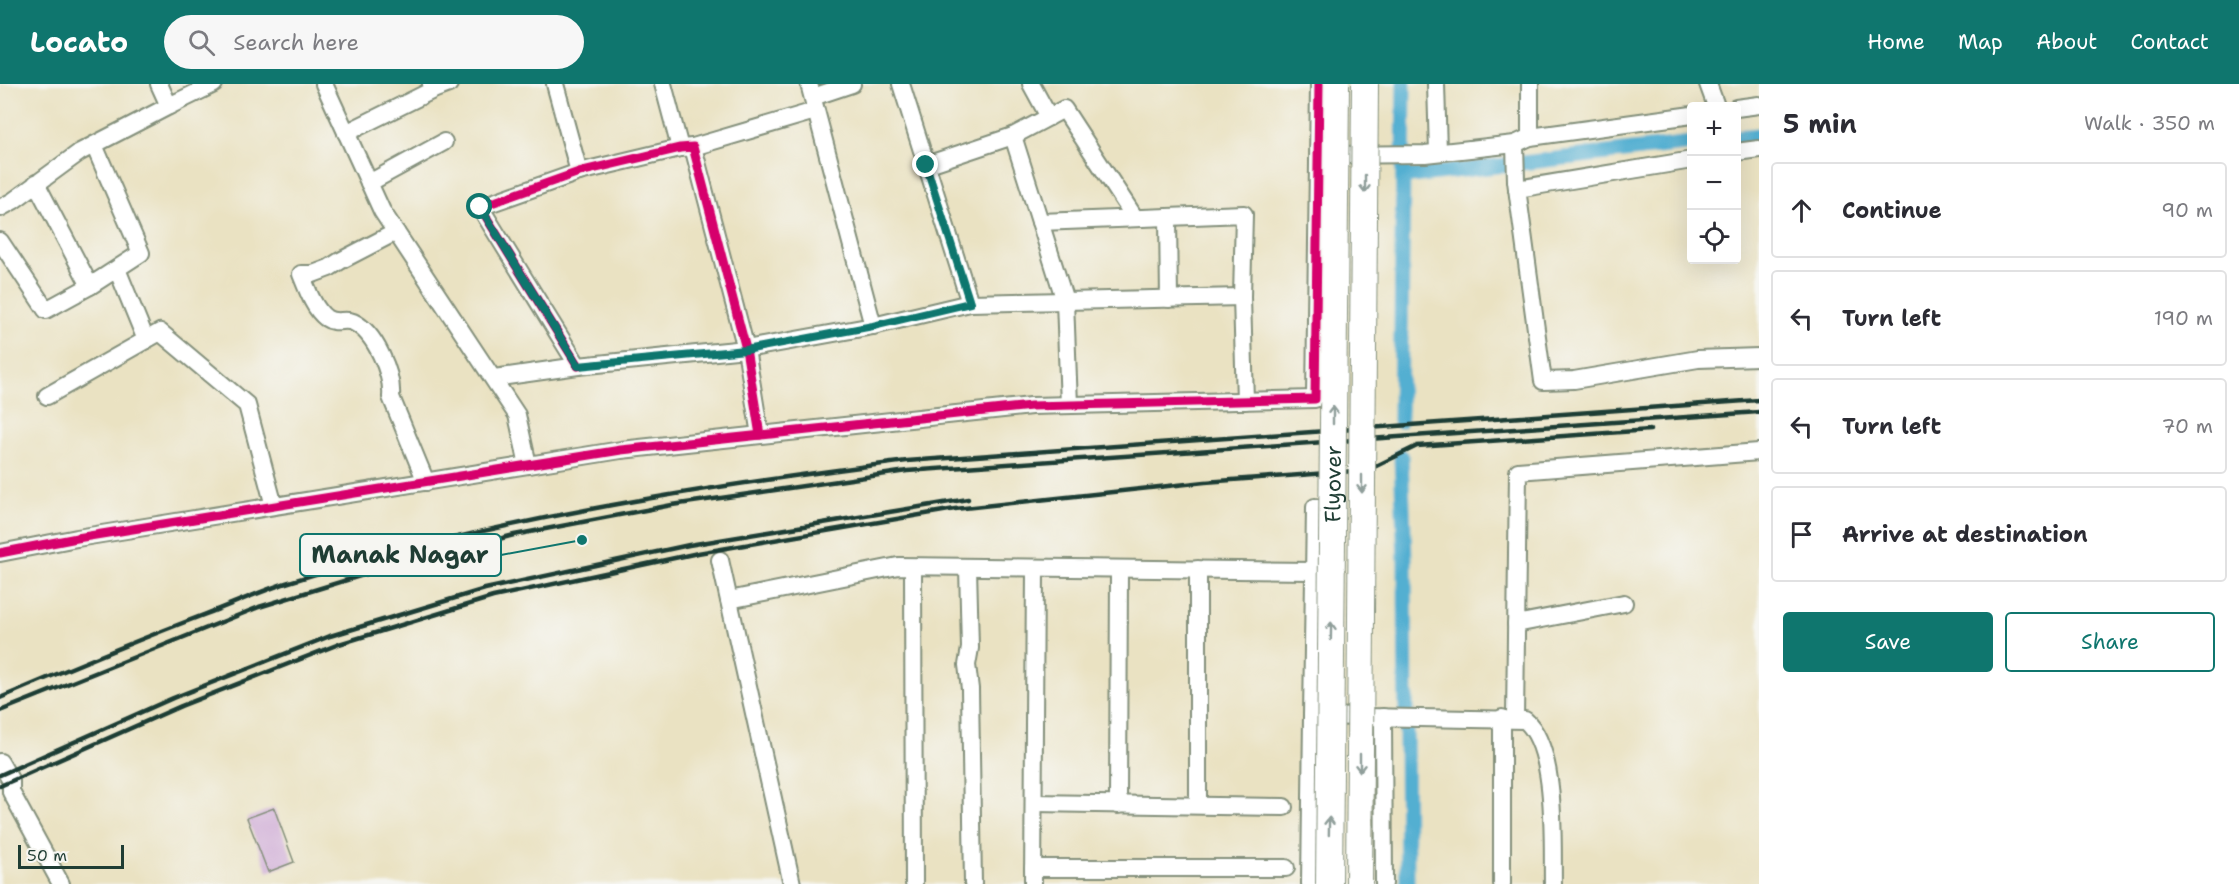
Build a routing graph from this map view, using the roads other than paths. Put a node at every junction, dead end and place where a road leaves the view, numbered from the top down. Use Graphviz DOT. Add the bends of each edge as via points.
graph roads {
  1 [pos="159,84"];
  2 [pos="214,84"];
  3 [pos="324,84"];
  4 [pos="555,84"];
  5 [pos="663,84"];
  6 [pos="852,84"];
  7 [pos="901,84"];
  8 [pos="1031,84"];
  9 [pos="1319,84"];
  10 [pos="1336,84"];
  11 [pos="1365,84"];
  12 [pos="1436,84"];
  13 [pos="1530,84"];
  14 [pos="1708,84"];
  15 [pos="438,86"];
  16 [pos="813,97"];
  17 [pos="1715,102"];
  18 [pos="1759,105"];
  19 [pos="169,106"];
  20 [pos="1741,107"];
  21 [pos="1687,116"];
  22 [pos="1049,117"];
  23 [pos="346,133"];
  24 [pos="1013,136"];
  25 [pos="444,142"];
  26 [pos="1520,144"];
  27 [pos="94,145"];
  28 [pos="687,148"];
  29 [pos="1759,149"];
  30 [pos="1741,151"];
  31 [pos="1432,153"];
  32 [pos="1319,155"];
  33 [pos="1687,161"];
  34 [pos="926,165"];
  35 [pos="579,172"];
  36 [pos="36,183"];
  37 [pos="369,183"];
  38 [pos="1516,185"];
  39 [pos="0,208"];
  40 [pos="1168,217"];
  41 [pos="1135,218"];
  42 [pos="1040,222"];
  43 [pos="396,232"];
  44 [pos="0,242"];
  45 [pos="117,269"];
  46 [pos="90,286"];
  47 [pos="1242,297"];
  48 [pos="1170,299"];
  49 [pos="1065,301"];
  50 [pos="970,303"];
  51 [pos="873,326"];
  52 [pos="146,340"];
  53 [pos="746,350"];
  54 [pos="1759,357"];
  55 [pos="578,366"];
  56 [pos="494,378"];
  57 [pos="47,396"];
  58 [pos="1245,401"];
  59 [pos="1069,405"];
  60 [pos="760,435"];
  61 [pos="1759,452"];
  62 [pos="528,465"];
  63 [pos="426,482"];
  64 [pos="274,506"];
  65 [pos="1315,507"];
  66 [pos="0,553"];
  67 [pos="720,560"];
  68 [pos="913,567"];
  69 [pos="968,567"];
  70 [pos="1035,568"];
  71 [pos="1119,568"];
  72 [pos="1198,569"];
  73 [pos="1314,571"];
  74 [pos="729,600"];
  75 [pos="1624,603"];
  76 [pos="1516,624"];
  77 [pos="1312,716"];
  78 [pos="1387,717"];
  79 [pos="1508,719"];
  80 [pos="0,762"];
  81 [pos="1034,803"];
  82 [pos="1118,804"];
  83 [pos="1198,805"];
  84 [pos="1284,807"];
  85 [pos="1286,868"];
  86 [pos="1033,876"];
  87 [pos="61,884"];
  88 [pos="792,884"];
  89 [pos="914,884"];
  90 [pos="973,884"];
  91 [pos="1310,884"];
  92 [pos="1329,884"];
  93 [pos="1359,884"];
  94 [pos="1384,884"];
  95 [pos="1502,884"];
  96 [pos="1553,884"];
  1 -- 19 [label="street"];
  2 -- 19 [label="street"];
  3 -- 23 [label="street"];
  4 -- 35 [label="street"];
  5 -- 28 [label="street"];
  6 -- 16 [label="street"];
  7 -- 34 [label="street"];
  8 -- 22 [label="street"];
  9 -- 32 [label="street"];
  92 -- 10 [label="highway, Flyover, one-way, bridge"];
  11 -- 93 [label="highway, Flyover, one-way, bridge"];
  12 -- 31 [label="street"];
  13 -- 26 [label="street"];
  14 -- 17 [label="street"];
  15 -- 23 [label="street"];
  16 -- 28 [label="street"];
  16 -- 51 [label="street"];
  18 -- 20 [label="street"];
  19 -- 27 [label="street"];
  21 -- 26 [label="street"];
  22 -- 24 [label="street"];
  22 -- 41 [label="street" via="1064,110"];
  23 -- 37 [label="street"];
  24 -- 34 [label="street"];
  24 -- 42 [label="street"];
  25 -- 37 [label="street"];
  26 -- 31 [label="street"];
  26 -- 38 [label="street"];
  27 -- 36 [label="street"];
  27 -- 45 [label="street" via="141,253"];
  28 -- 35 [label="street"];
  28 -- 53 [label="street"];
  29 -- 30 [label="street"];
  31 -- 32 [label="street"];
  32 -- 58 [label="street" via="1315,399"];
  33 -- 38 [label="street"];
  34 -- 50 [label="street"];
  35 -- 55 [label="street" via="480,207"];
  36 -- 39 [label="street"];
  36 -- 46 [label="street"];
  37 -- 43 [label="street"];
  38 -- 54 [label="street" via="1543,381 1574,380 1698,359"];
  40 -- 41 [label="street"];
  40 -- 47 [label="street" via="1245,214"];
  40 -- 48 [label="street"];
  41 -- 42 [label="street"];
  42 -- 49 [label="street"];
  43 -- 56 [label="street"];
  43 -- 63 [label="street" via="329,268 301,274 312,300 325,317 335,322 350,320 373,341 384,361 392,384 391,397"];
  44 -- 46 [label="street" via="46,310"];
  45 -- 46 [label="street"];
  45 -- 52 [label="street"];
  47 -- 48 [label="street"];
  47 -- 58 [label="street"];
  48 -- 49 [label="street"];
  49 -- 50 [label="street"];
  49 -- 59 [label="street"];
  50 -- 51 [label="street"];
  51 -- 53 [label="street"];
  52 -- 57 [label="street"];
  52 -- 64 [label="street" via="160,332 248,405"];
  53 -- 55 [label="street"];
  53 -- 60 [label="street"];
  55 -- 56 [label="street"];
  56 -- 62 [label="street" via="517,415"];
  58 -- 59 [label="street"];
  59 -- 60 [label="street"];
  60 -- 62 [label="street"];
  61 -- 76 [label="street" via="1518,471"];
  62 -- 63 [label="street"];
  63 -- 64 [label="street"];
  64 -- 66 [label="street"];
  65 -- 73 [label="street"];
  67 -- 74 [label="street"];
  68 -- 69 [label="street"];
  68 -- 74 [label="street"];
  68 -- 89 [label="street"];
  69 -- 70 [label="street"];
  69 -- 90 [label="street"];
  70 -- 71 [label="street"];
  70 -- 81 [label="street"];
  71 -- 72 [label="street"];
  71 -- 82 [label="street"];
  72 -- 73 [label="street"];
  72 -- 83 [label="street"];
  73 -- 77 [label="street"];
  74 -- 88 [label="street"];
  75 -- 76 [label="street"];
  76 -- 79 [label="street"];
  77 -- 78 [label="street"];
  77 -- 91 [label="street"];
  78 -- 79 [label="street"];
  78 -- 94 [label="street"];
  79 -- 95 [label="street"];
  79 -- 96 [label="street" via="1525,720 1543,750 1552,799"];
  80 -- 87 [label="street" via="11,781 11,792"];
  81 -- 82 [label="street"];
  81 -- 86 [label="street"];
  82 -- 83 [label="street"];
  83 -- 84 [label="street"];
  85 -- 86 [label="street"];
}
